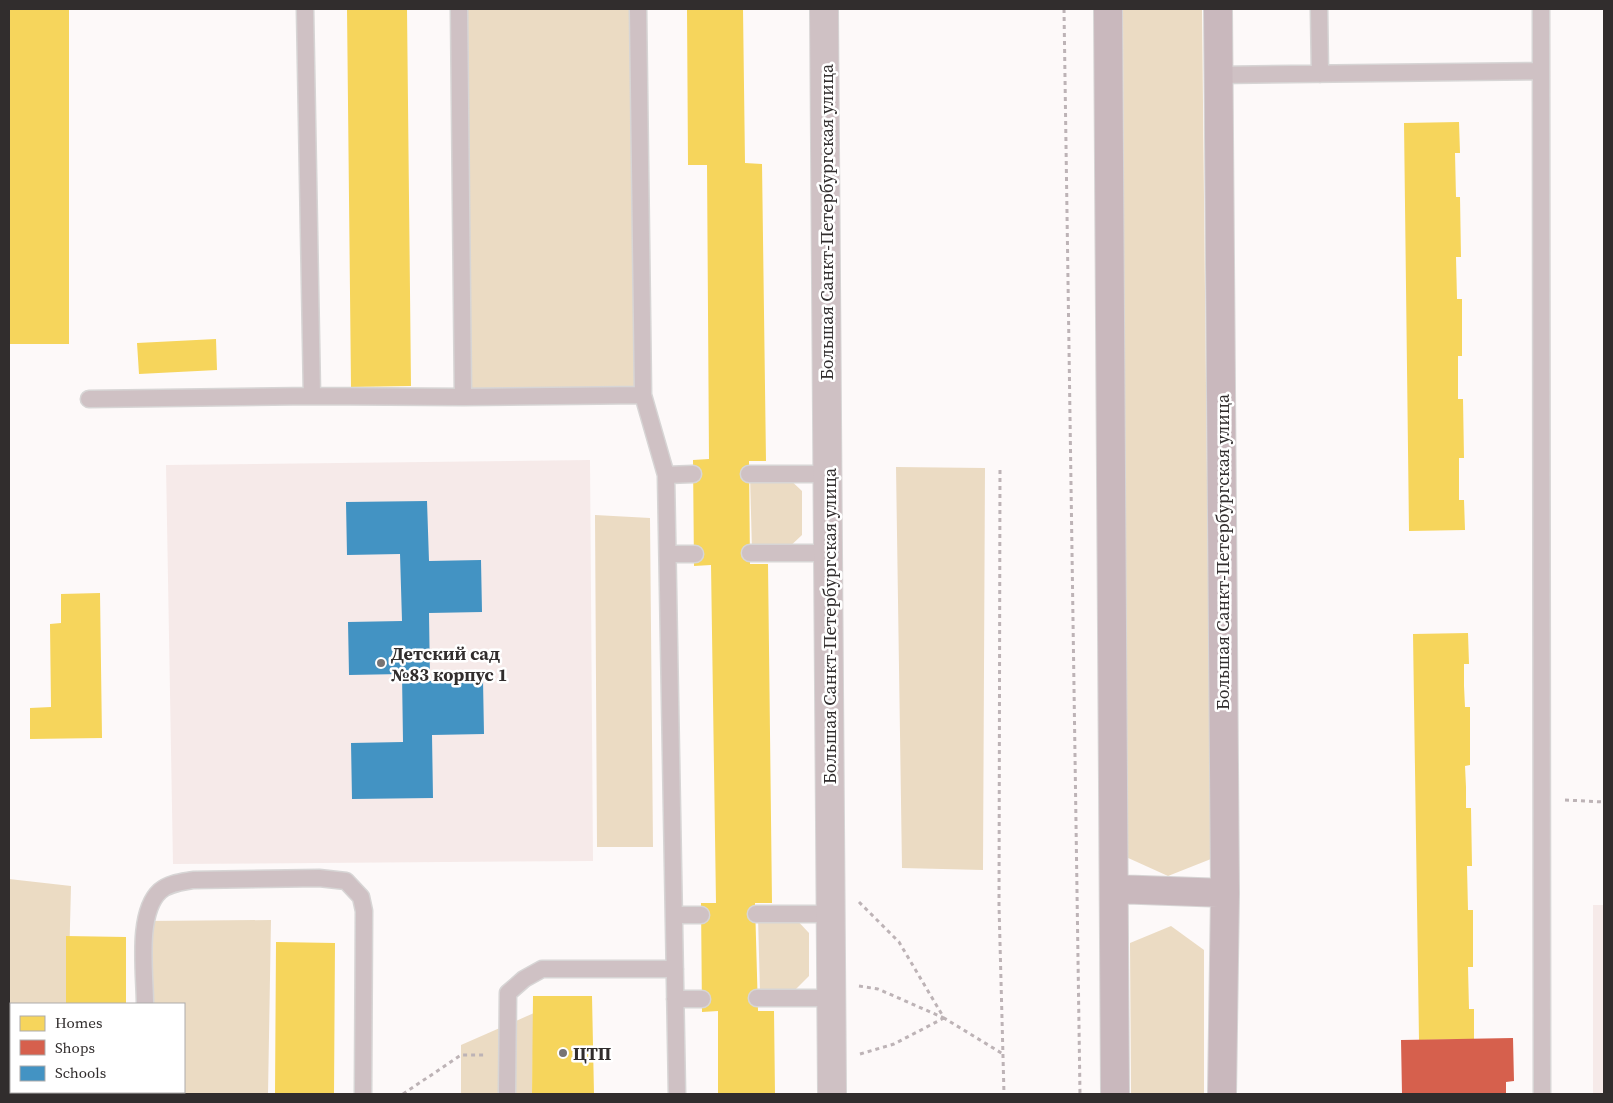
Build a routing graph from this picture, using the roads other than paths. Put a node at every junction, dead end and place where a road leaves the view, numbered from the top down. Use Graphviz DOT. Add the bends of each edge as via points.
graph roads {
  1 [pos="305,9"];
  2 [pos="459,9"];
  3 [pos="638,9"];
  4 [pos="824,9"];
  5 [pos="1108,9"];
  6 [pos="1218,9"];
  7 [pos="1319,9"];
  8 [pos="1541,9"];
  9 [pos="1541,71"];
  10 [pos="1320,74"];
  11 [pos="1219,75"];
  12 [pos="643,394"];
  13 [pos="312,396"];
  14 [pos="462,397"];
  15 [pos="89,399"];
  16 [pos="693,474"];
  17 [pos="749,474"];
  18 [pos="828,474"];
  19 [pos="666,475"];
  20 [pos="829,552"];
  21 [pos="750,553"];
  22 [pos="668,554"];
  23 [pos="694,554"];
  24 [pos="1114,889"];
  25 [pos="1225,893"];
  26 [pos="756,914"];
  27 [pos="830,914"];
  28 [pos="674,915"];
  29 [pos="701,915"];
  30 [pos="674,969"];
  31 [pos="831,990"];
  32 [pos="758,998"];
  33 [pos="675,999"];
  34 [pos="702,999"];
  35 [pos="145,1003"];
  36 [pos="363,1094"];
  37 [pos="507,1094"];
  38 [pos="677,1094"];
  39 [pos="832,1094"];
  40 [pos="1115,1094"];
  41 [pos="1222,1094"];
  42 [pos="1542,1094"];
  1 -- 13 [label="lane"];
  2 -- 14 [label="lane"];
  3 -- 12 [label="lane"];
  4 -- 18 [label="street, Большая Санкт-Петербургская улица"];
  5 -- 24 [label="main road"];
  6 -- 11 [label="main road, Большая Санкт-Петербургская улица"];
  7 -- 10 [label="lane"];
  8 -- 9 [label="lane"];
  9 -- 10 [label="lane"];
  9 -- 42 [label="lane"];
  10 -- 11 [label="lane"];
  11 -- 25 [label="main road, Большая Санкт-Петербургская улица"];
  12 -- 14 [label="lane"];
  12 -- 19 [label="lane"];
  13 -- 14 [label="lane"];
  13 -- 15 [label="lane"];
  16 -- 19 [label="lane"];
  17 -- 18 [label="lane"];
  18 -- 20 [label="street, Большая Санкт-Петербургская улица"];
  19 -- 22 [label="lane"];
  20 -- 21 [label="lane"];
  20 -- 27 [label="street, Большая Санкт-Петербургская улица"];
  22 -- 23 [label="lane"];
  22 -- 28 [label="lane"];
  24 -- 25 [label="main road"];
  24 -- 40 [label="main road"];
  25 -- 41 [label="main road, Большая Санкт-Петербургская улица"];
  26 -- 27 [label="lane"];
  27 -- 31 [label="street, Большая Санкт-Петербургская улица"];
  28 -- 29 [label="lane"];
  28 -- 30 [label="lane"];
  30 -- 33 [label="lane"];
  30 -- 37 [label="lane" via="542,969 524,979 508,993"];
  31 -- 32 [label="lane"];
  31 -- 39 [label="street, Большая Санкт-Петербургская улица"];
  33 -- 34 [label="lane"];
  33 -- 38 [label="lane"];
  35 -- 36 [label="lane" via="144,930 149,907 160,891 174,883 193,880 319,878 346,881 361,897 364,910"];
}
